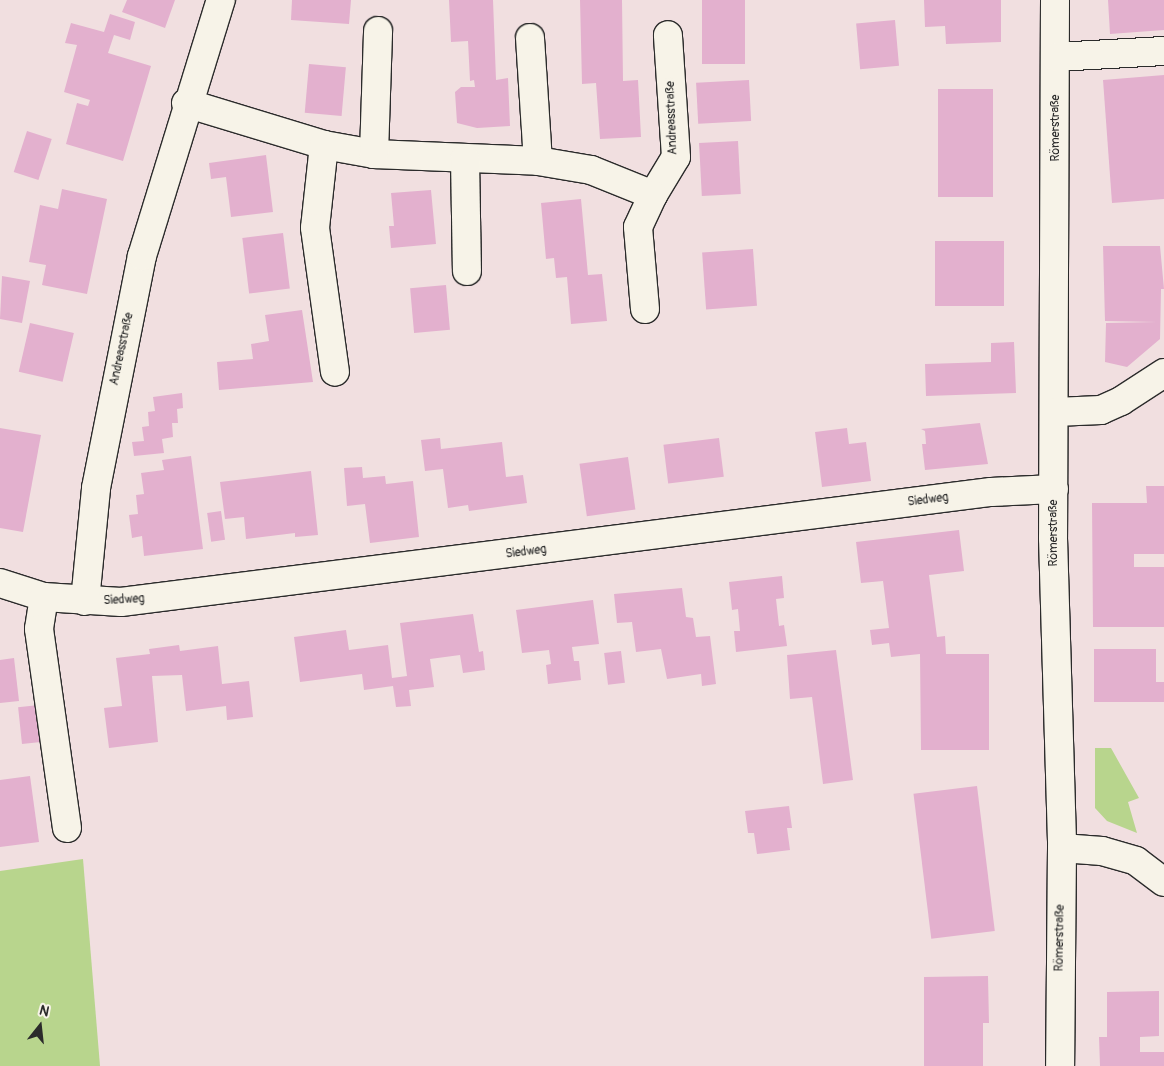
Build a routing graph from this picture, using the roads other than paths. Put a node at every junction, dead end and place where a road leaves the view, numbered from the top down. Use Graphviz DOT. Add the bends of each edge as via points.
graph roads {
  1 [pos="220,0"];
  2 [pos="1056,0"];
  3 [pos="378,31"];
  4 [pos="668,35"];
  5 [pos="530,38"];
  6 [pos="1164,51"];
  7 [pos="1056,58"];
  8 [pos="186,103"];
  9 [pos="324,145"];
  10 [pos="374,154"];
  11 [pos="465,159"];
  12 [pos="538,161"];
  13 [pos="653,195"];
  14 [pos="467,272"];
  15 [pos="644,309"];
  16 [pos="335,372"];
  17 [pos="1164,373"];
  18 [pos="1055,412"];
  19 [pos="1054,489"];
  20 [pos="0,583"];
  21 [pos="44,597"];
  22 [pos="85,601"];
  23 [pos="67,828"];
  24 [pos="1062,848"];
  25 [pos="1161,875"];
  26 [pos="1060,1066"];
  1 -- 8 [label="street, Andreasstraße"];
  2 -- 7 [label="street, Römerstraße"];
  3 -- 10 [label="street"];
  4 -- 13 [label="street, Andreasstraße" via="676,157"];
  5 -- 12 [label="street"];
  6 -- 7 [label="street"];
  7 -- 18 [label="street, Römerstraße"];
  8 -- 9 [label="street"];
  8 -- 22 [label="street, Andreasstraße" via="142,256 113,390 96,488"];
  9 -- 10 [label="street"];
  9 -- 16 [label="street" via="315,228"];
  10 -- 11 [label="street"];
  11 -- 12 [label="street"];
  11 -- 14 [label="street"];
  12 -- 13 [label="street" via="591,170"];
  13 -- 15 [label="street, Andreasstraße" via="638,227"];
  17 -- 18 [label="street" via="1101,410"];
  18 -- 19 [label="street, Römerstraße"];
  19 -- 22 [label="street, Siedweg" via="991,492 121,602"];
  19 -- 24 [label="street, Römerstraße"];
  20 -- 21 [label="street, Siedweg"];
  21 -- 22 [label="street, Siedweg"];
  21 -- 23 [label="street" via="39,629"];
  24 -- 25 [label="street" via="1102,851 1136,861"];
  24 -- 26 [label="street, Römerstraße"];
}
